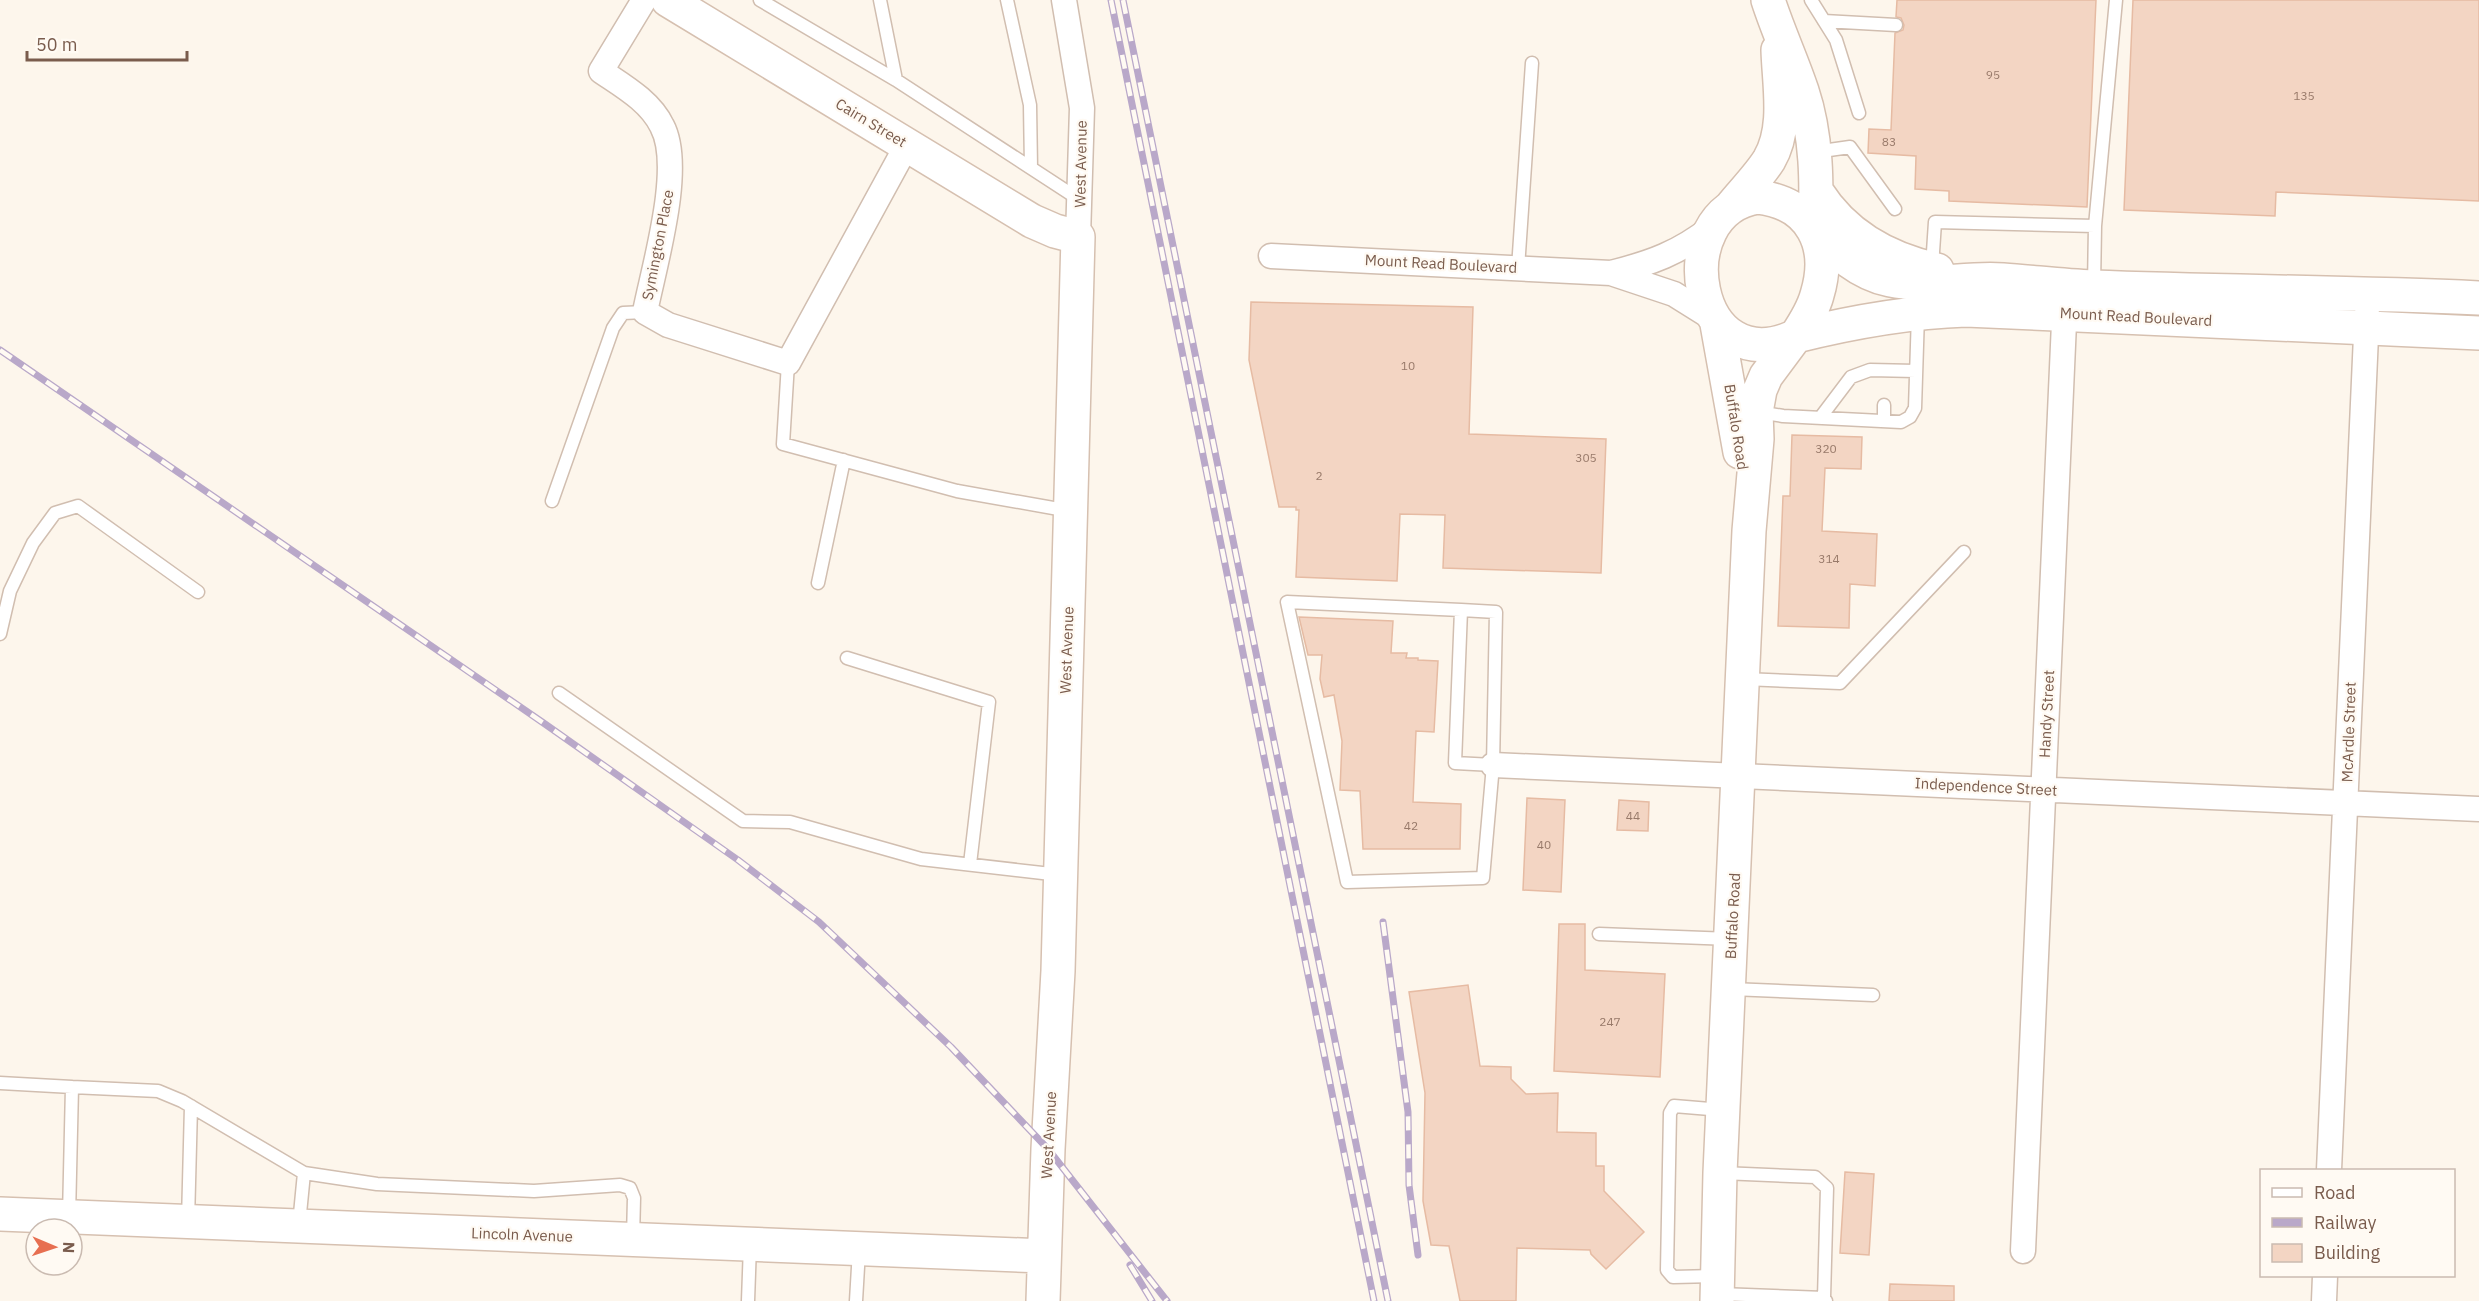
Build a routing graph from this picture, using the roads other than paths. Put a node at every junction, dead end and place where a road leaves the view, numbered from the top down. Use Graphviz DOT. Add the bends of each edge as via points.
graph roads {
  1 [pos="644,0"];
  2 [pos="668,0"];
  3 [pos="760,0"];
  4 [pos="880,0"];
  5 [pos="1007,0"];
  6 [pos="1064,0"];
  7 [pos="1811,0"];
  8 [pos="2116,0"];
  9 [pos="1772,13"];
  10 [pos="1824,21"];
  11 [pos="1896,25"];
  12 [pos="1532,63"];
  13 [pos="896,80"];
  14 [pos="1859,113"];
  15 [pos="907,145"];
  16 [pos="1814,152"];
  17 [pos="1031,168"];
  18 [pos="1817,192"];
  19 [pos="1080,200"];
  20 [pos="1895,209"];
  21 [pos="1722,217"];
  22 [pos="2095,226"];
  23 [pos="1815,230"];
  24 [pos="1078,237"];
  25 [pos="1271,256"];
  26 [pos="1518,268"];
  27 [pos="1932,268"];
  28 [pos="1611,273"];
  29 [pos="1981,279"];
  30 [pos="2368,293"];
  31 [pos="2075,296"];
  32 [pos="2479,298"];
  33 [pos="645,312"];
  34 [pos="1918,312"];
  35 [pos="1716,322"];
  36 [pos="2366,328"];
  37 [pos="2479,333"];
  38 [pos="1795,337"];
  39 [pos="788,363"];
  40 [pos="1916,371"];
  41 [pos="1884,405"];
  42 [pos="1756,412"];
  43 [pos="1820,418"];
  44 [pos="1884,421"];
  45 [pos="844,460"];
  46 [pos="552,501"];
  47 [pos="1071,511"];
  48 [pos="1749,531"];
  49 [pos="1964,552"];
  50 [pos="818,583"];
  51 [pos="198,592"];
  52 [pos="1461,610"];
  53 [pos="0,634"];
  54 [pos="848,658"];
  55 [pos="1743,678"];
  56 [pos="559,693"];
  57 [pos="1493,765"];
  58 [pos="1739,776"];
  59 [pos="2044,790"];
  60 [pos="2346,803"];
  61 [pos="2479,809"];
  62 [pos="970,864"];
  63 [pos="1061,875"];
  64 [pos="1599,934"];
  65 [pos="1732,939"];
  66 [pos="1730,989"];
  67 [pos="1873,995"];
  68 [pos="0,1083"];
  69 [pos="72,1087"];
  70 [pos="191,1106"];
  71 [pos="1724,1110"];
  72 [pos="2330,1169"];
  73 [pos="304,1173"];
  74 [pos="1720,1173"];
  75 [pos="0,1214"];
  76 [pos="69,1217"];
  77 [pos="84,1218"];
  78 [pos="188,1222"];
  79 [pos="299,1226"];
  80 [pos="633,1239"];
  81 [pos="751,1244"];
  82 [pos="859,1248"];
  83 [pos="2023,1251"];
  84 [pos="1044,1256"];
  85 [pos="2325,1277"];
  86 [pos="1717,1290"];
  87 [pos="1825,1299"];
  88 [pos="748,1301"];
  89 [pos="856,1301"];
  90 [pos="1043,1301"];
  91 [pos="2324,1301"];
  1 -- 33 [label="street, Symington Place" via="601,71 651,109 662,126 671,156 670,186"];
  2 -- 15 [label="main road, Cairn Street"];
  3 -- 13 [label="lane"];
  4 -- 13 [label="lane"];
  5 -- 17 [label="lane" via="1030,105"];
  6 -- 19 [label="street, West Avenue" via="1082,108"];
  7 -- 10 [label="lane"];
  8 -- 22 [label="lane"];
  9 -- 16 [label="main road" via="1803,92"];
  9 -- 21 [label="main road" via="1780,114 1775,148"];
  10 -- 11 [label="lane"];
  10 -- 14 [label="lane" via="1836,40"];
  12 -- 26 [label="lane"];
  13 -- 17 [label="lane"];
  15 -- 24 [label="main road, Cairn Street" via="1032,221"];
  15 -- 39 [label="street"];
  16 -- 18 [label="main road"];
  16 -- 20 [label="lane" via="1850,147"];
  17 -- 19 [label="lane"];
  18 -- 23 [label="main road"];
  18 -- 27 [label="main road" via="1832,214 1867,243 1898,259"];
  19 -- 24 [label="street, West Avenue"];
  21 -- 23 [label="main road" via="1746,198 1758,196 1783,201"];
  21 -- 28 [label="street" via="1691,244"];
  21 -- 35 [label="main road" via="1702,260 1701,276 1707,306"];
  22 -- 27 [label="lane" via="1935,222"];
  22 -- 31 [label="lane"];
  23 -- 29 [label="main road, Mount Read Boulevard" via="1859,269 1890,280 1956,283"];
  23 -- 38 [label="main road" via="1820,246 1821,281 1811,311"];
  24 -- 47 [label="main road, West Avenue"];
  25 -- 26 [label="street, Mount Read Boulevard"];
  26 -- 28 [label="street, Mount Read Boulevard"];
  27 -- 29 [label="main road"];
  28 -- 35 [label="street" via="1674,294"];
  29 -- 31 [label="main road, Mount Read Boulevard"];
  30 -- 31 [label="main road, Mount Read Boulevard"];
  30 -- 32 [label="main road, Mount Read Boulevard"];
  30 -- 36 [label="street, McArdle Street"];
  31 -- 34 [label="main road, Mount Read Boulevard"];
  31 -- 36 [label="main road, Mount Read Boulevard"];
  31 -- 59 [label="street, Handy Street"];
  33 -- 39 [label="street, Symington Place" via="668,325"];
  33 -- 46 [label="lane" via="623,313 613,328"];
  34 -- 38 [label="main road, Mount Read Boulevard" via="1843,324"];
  34 -- 40 [label="lane"];
  35 -- 38 [label="main road" via="1739,340 1752,344"];
  35 -- 48 [label="main road, Buffalo Road" via="1742,463"];
  36 -- 37 [label="main road, Mount Read Boulevard"];
  36 -- 60 [label="street, McArdle Street"];
  38 -- 42 [label="main road, Buffalo Road" via="1766,376"];
  39 -- 45 [label="lane" via="783,444"];
  40 -- 43 [label="lane" via="1885,375 1870,370 1851,376"];
  40 -- 44 [label="lane" via="1915,408 1910,417 1901,422"];
  41 -- 44 [label="lane"];
  42 -- 43 [label="lane"];
  42 -- 48 [label="main road, Buffalo Road"];
  43 -- 44 [label="lane"];
  45 -- 47 [label="lane" via="957,491"];
  45 -- 50 [label="lane"];
  47 -- 63 [label="main road, West Avenue"];
  48 -- 55 [label="main road, Buffalo Road"];
  49 -- 55 [label="lane" via="1840,683"];
  51 -- 53 [label="lane" via="78,506 54,513 33,543 10,591"];
  52 -- 57 [label="lane" via="1496,612"];
  52 -- 57 [label="lane" via="1455,763"];
  52 -- 57 [label="lane" via="1287,602 1347,882 1483,878"];
  54 -- 62 [label="lane" via="989,702"];
  55 -- 58 [label="main road, Buffalo Road"];
  56 -- 62 [label="lane" via="743,821 790,822 921,858"];
  57 -- 58 [label="street, Independence Street"];
  58 -- 59 [label="street, Independence Street"];
  58 -- 65 [label="main road, Buffalo Road"];
  59 -- 60 [label="street, Independence Street"];
  59 -- 83 [label="street, Handy Street"];
  60 -- 61 [label="street, Independence Street"];
  60 -- 72 [label="street, McArdle Street"];
  62 -- 63 [label="lane"];
  63 -- 84 [label="main road, West Avenue"];
  64 -- 65 [label="lane"];
  65 -- 66 [label="main road, Buffalo Road"];
  66 -- 67 [label="lane"];
  66 -- 71 [label="main road, Buffalo Road"];
  68 -- 69 [label="lane"];
  69 -- 70 [label="lane" via="158,1091"];
  69 -- 76 [label="lane"];
  70 -- 73 [label="lane"];
  70 -- 78 [label="lane"];
  71 -- 74 [label="main road, Buffalo Road"];
  71 -- 86 [label="lane" via="1674,1106 1670,1113 1667,1270 1673,1277"];
  73 -- 79 [label="lane"];
  73 -- 80 [label="lane" via="376,1184 534,1191 620,1185 630,1188 634,1198"];
  74 -- 86 [label="main road, Buffalo Road"];
  74 -- 87 [label="lane" via="1815,1178 1827,1188"];
  75 -- 76 [label="main road, Lincoln Avenue"];
  77 -- 78 [label="main road, Lincoln Avenue"];
  78 -- 79 [label="main road, Lincoln Avenue"];
  79 -- 80 [label="main road, Lincoln Avenue"];
  80 -- 81 [label="main road, Lincoln Avenue"];
  81 -- 82 [label="main road, Lincoln Avenue"];
  81 -- 88 [label="lane"];
  82 -- 84 [label="main road, Lincoln Avenue"];
  82 -- 89 [label="lane"];
  84 -- 90 [label="main road, West Avenue"];
  85 -- 91 [label="street"];
  86 -- 87 [label="lane"];
}
